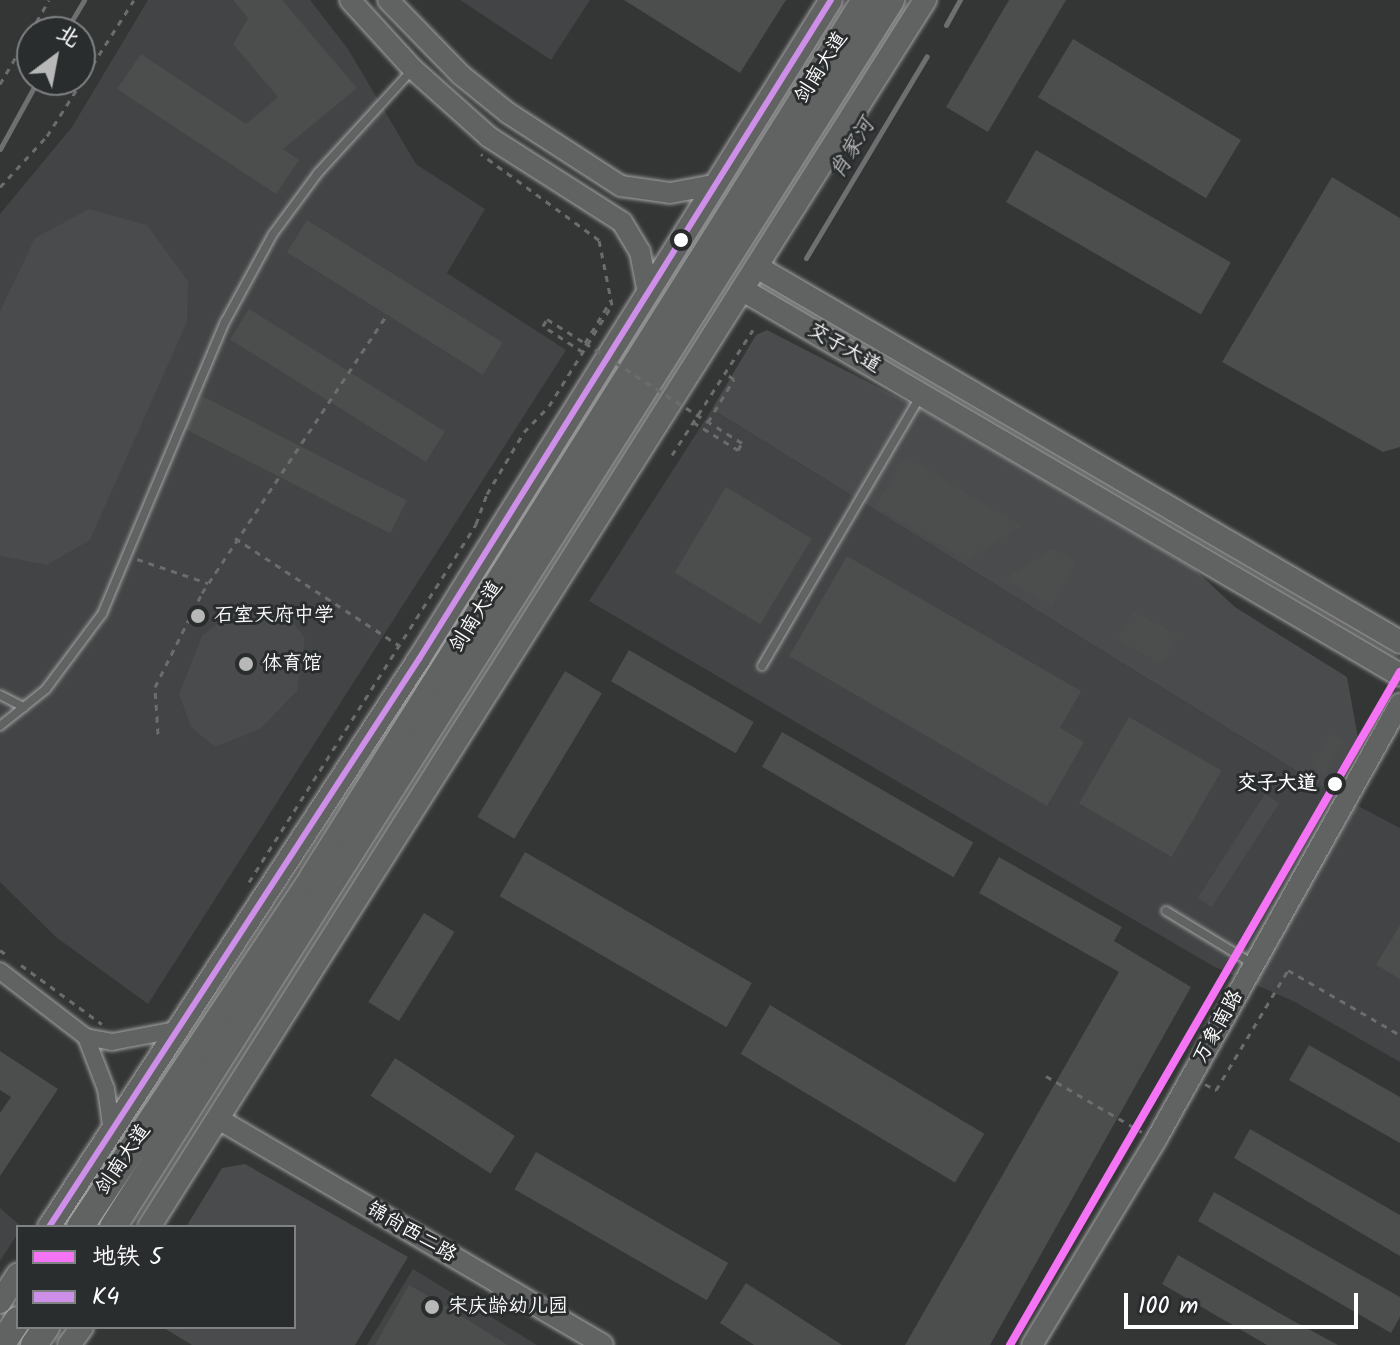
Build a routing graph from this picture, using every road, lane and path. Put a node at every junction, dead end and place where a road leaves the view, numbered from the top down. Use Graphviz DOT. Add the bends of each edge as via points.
graph roads {
  1 [pos="49,0"];
  2 [pos="134,0"];
  3 [pos="350,0"];
  4 [pos="388,0"];
  5 [pos="831,0"];
  6 [pos="891,0"];
  7 [pos="911,0"];
  8 [pos="925,0"];
  9 [pos="859,9"];
  10 [pos="909,26"];
  11 [pos="798,54"];
  12 [pos="413,69"];
  13 [pos="0,84"];
  14 [pos="473,147"];
  15 [pos="714,185"];
  16 [pos="0,187"];
  17 [pos="757,267"];
  18 [pos="647,288"];
  19 [pos="743,290"];
  20 [pos="611,300"];
  21 [pos="387,315"];
  22 [pos="753,330"];
  23 [pos="585,343"];
  24 [pos="583,352"];
  25 [pos="724,373"];
  26 [pos="921,394"];
  27 [pos="693,422"];
  28 [pos="708,422"];
  29 [pos="672,455"];
  30 [pos="235,538"];
  31 [pos="126,556"];
  32 [pos="208,583"];
  33 [pos="1400,642"];
  34 [pos="399,645"];
  35 [pos="419,659"];
  36 [pos="762,666"];
  37 [pos="1400,675"];
  38 [pos="0,695"];
  39 [pos="1400,704"];
  40 [pos="24,707"];
  41 [pos="0,726"];
  42 [pos="158,734"];
  43 [pos="313,877"];
  44 [pos="248,885"];
  45 [pos="257,908"];
  46 [pos="1166,911"];
  47 [pos="0,950"];
  48 [pos="1254,964"];
  49 [pos="0,971"];
  50 [pos="108,1027"];
  51 [pos="181,1029"];
  52 [pos="1400,1035"];
  53 [pos="86,1037"];
  54 [pos="1046,1076"];
  55 [pos="1192,1076"];
  56 [pos="220,1120"];
  57 [pos="112,1132"];
  58 [pos="1156,1140"];
  59 [pos="162,1154"];
  60 [pos="163,1207"];
  61 [pos="50,1225"];
  62 [pos="81,1225"];
  63 [pos="114,1225"];
  64 [pos="150,1225"];
  65 [pos="16,1277"];
  66 [pos="0,1302"];
  67 [pos="16,1323"];
  68 [pos="1,1345"];
  69 [pos="603,1345"];
  70 [pos="1032,1345"];
  1 -- 13 [label="path"];
  2 -- 16 [label="path" via="47,136"];
  3 -- 12 [label="street"];
  4 -- 15 [label="street" via="461,75 508,113 621,186 670,193"];
  5 -- 11 [label="main road"];
  6 -- 59 [label="highway, 剑南大道"];
  7 -- 10 [label="main road"];
  8 -- 10 [label="main road"];
  9 -- 11 [label="main road"];
  9 -- 43 [label="highway, 剑南大道"];
  10 -- 17 [label="main road"];
  11 -- 15 [label="main road"];
  12 -- 18 [label="street" via="489,137 622,222 640,252"];
  12 -- 31 [label="lane" via="318,173 273,234 225,322"];
  14 -- 20 [label="path" via="599,240"];
  15 -- 18 [label="main road"];
  17 -- 19 [label="main road"];
  17 -- 33 [label="main road, 交子大道"];
  18 -- 35 [label="main road"];
  19 -- 26 [label="main road, 交子大道"];
  19 -- 56 [label="main road"];
  20 -- 23 [label="path"];
  20 -- 24 [label="path"];
  21 -- 30 [label="path" via="304,447"];
  22 -- 25 [label="path"];
  23 -- 24 [label="path" via="547,319 543,326"];
  23 -- 28 [label="path, bridge"];
  24 -- 34 [label="path" via="549,406 524,432 487,494 476,524"];
  25 -- 27 [label="path"];
  25 -- 28 [label="path" via="734,379"];
  26 -- 36 [label="lane"];
  26 -- 37 [label="main road, 交子大道"];
  27 -- 28 [label="path" via="738,450 742,443"];
  27 -- 29 [label="path"];
  30 -- 32 [label="path"];
  30 -- 34 [label="path"];
  31 -- 32 [label="path"];
  31 -- 40 [label="lane" via="102,614 46,689"];
  32 -- 42 [label="path" via="155,687"];
  34 -- 35 [label="path"];
  34 -- 44 [label="path"];
  35 -- 45 [label="main road"];
  38 -- 40 [label="lane"];
  39 -- 48 [label="street, 万象南路"];
  40 -- 41 [label="lane"];
  43 -- 45 [label="main road"];
  43 -- 62 [label="highway, 剑南大道"];
  45 -- 51 [label="main road"];
  46 -- 48 [label="lane"];
  47 -- 50 [label="path"];
  48 -- 55 [label="street, 万象南路"];
  49 -- 53 [label="street"];
  51 -- 53 [label="street" via="112,1042"];
  51 -- 57 [label="main road"];
  52 -- 55 [label="path" via="1288,970 1216,1090"];
  53 -- 57 [label="street" via="106,1089"];
  54 -- 58 [label="path"];
  55 -- 58 [label="street, 万象南路"];
  56 -- 60 [label="main road"];
  56 -- 69 [label="street, 锦尚西二路"];
  57 -- 61 [label="main road"];
  58 -- 70 [label="street, 万象南路"];
  59 -- 60 [label="main road"];
  59 -- 63 [label="highway, 剑南大道"];
  60 -- 64 [label="main road"];
  65 -- 66 [label="main road"];
  67 -- 68 [label="highway"];
}
